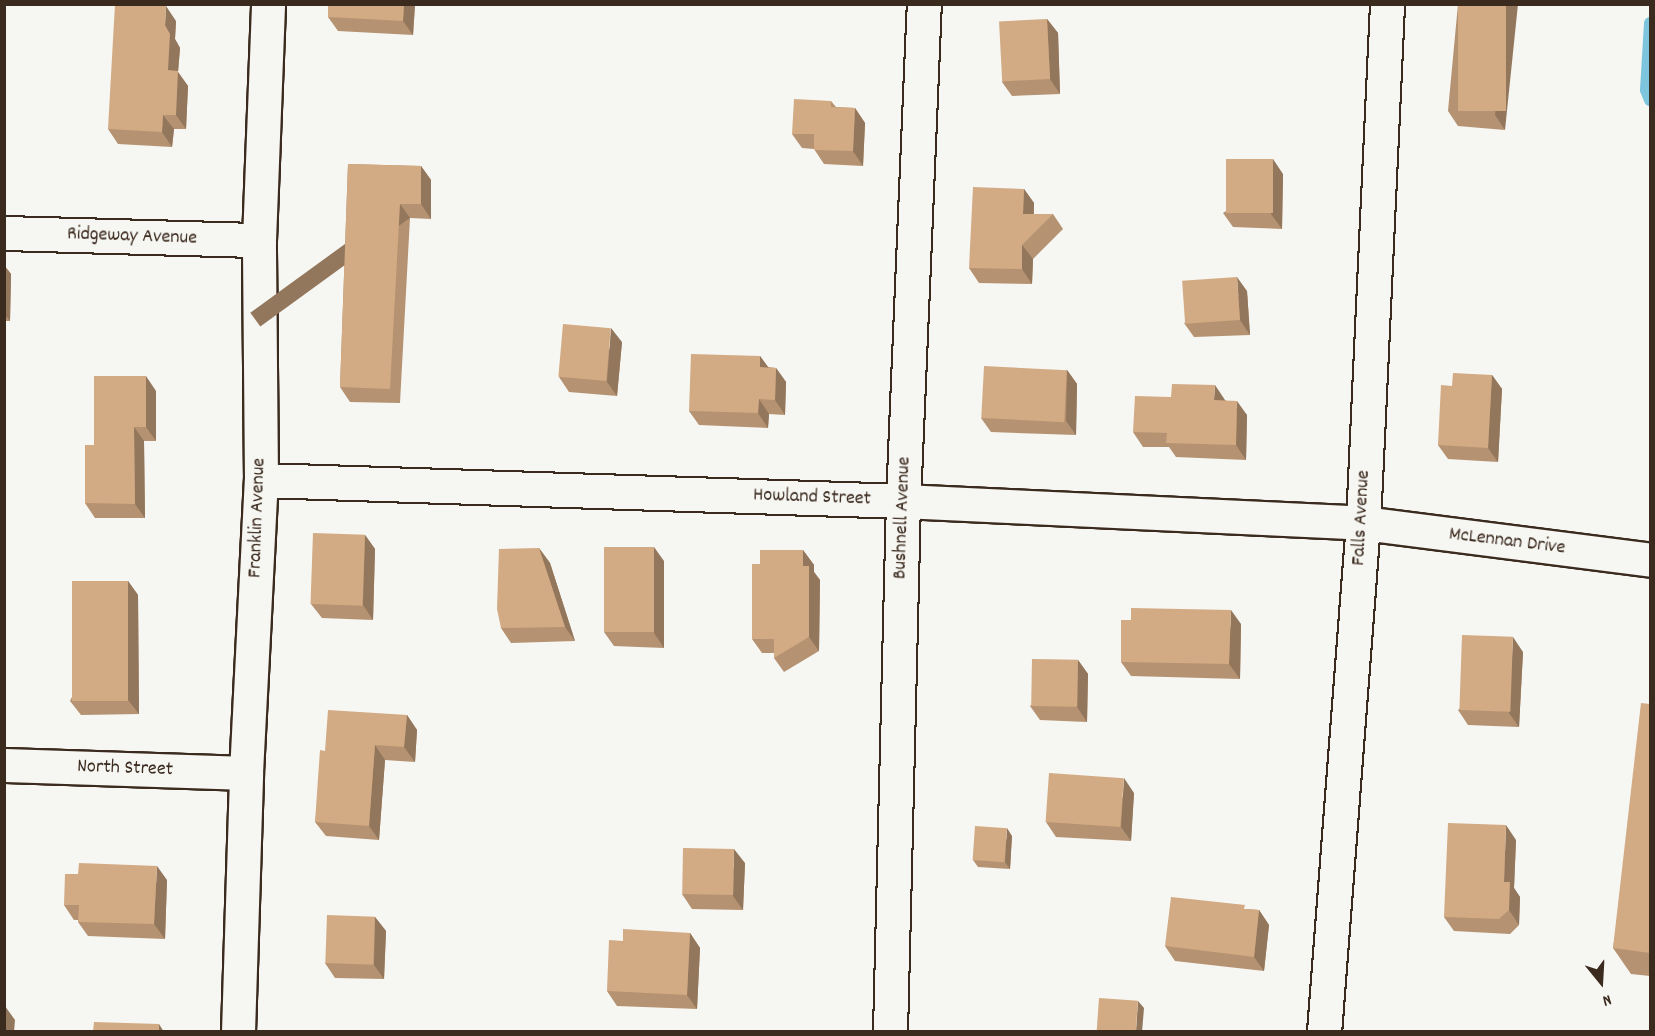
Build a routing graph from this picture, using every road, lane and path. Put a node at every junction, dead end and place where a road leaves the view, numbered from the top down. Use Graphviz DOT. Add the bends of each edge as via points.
graph roads {
  1 [pos="268,4"];
  2 [pos="924,4"];
  3 [pos="1387,4"];
  4 [pos="4,233"];
  5 [pos="259,240"];
  6 [pos="261,480"];
  7 [pos="903,501"];
  8 [pos="1363,523"];
  9 [pos="1650,560"];
  10 [pos="4,765"];
  11 [pos="246,772"];
  12 [pos="238,1032"];
  13 [pos="890,1032"];
  14 [pos="1324,1032"];
  1 -- 5 [label="street, Franklin Avenue"];
  2 -- 7 [label="street, Bushnell Avenue"];
  3 -- 8 [label="street, Falls Avenue"];
  4 -- 5 [label="street, Ridgeway Avenue"];
  5 -- 6 [label="street, Franklin Avenue"];
  6 -- 7 [label="street, Howland Street"];
  6 -- 11 [label="street, Franklin Avenue"];
  7 -- 8 [label="street, Howland Street"];
  7 -- 13 [label="street, Bushnell Avenue"];
  8 -- 9 [label="street, McLennan Drive"];
  8 -- 14 [label="street, Falls Avenue"];
  10 -- 11 [label="street, North Street"];
  11 -- 12 [label="street, Franklin Avenue"];
}
